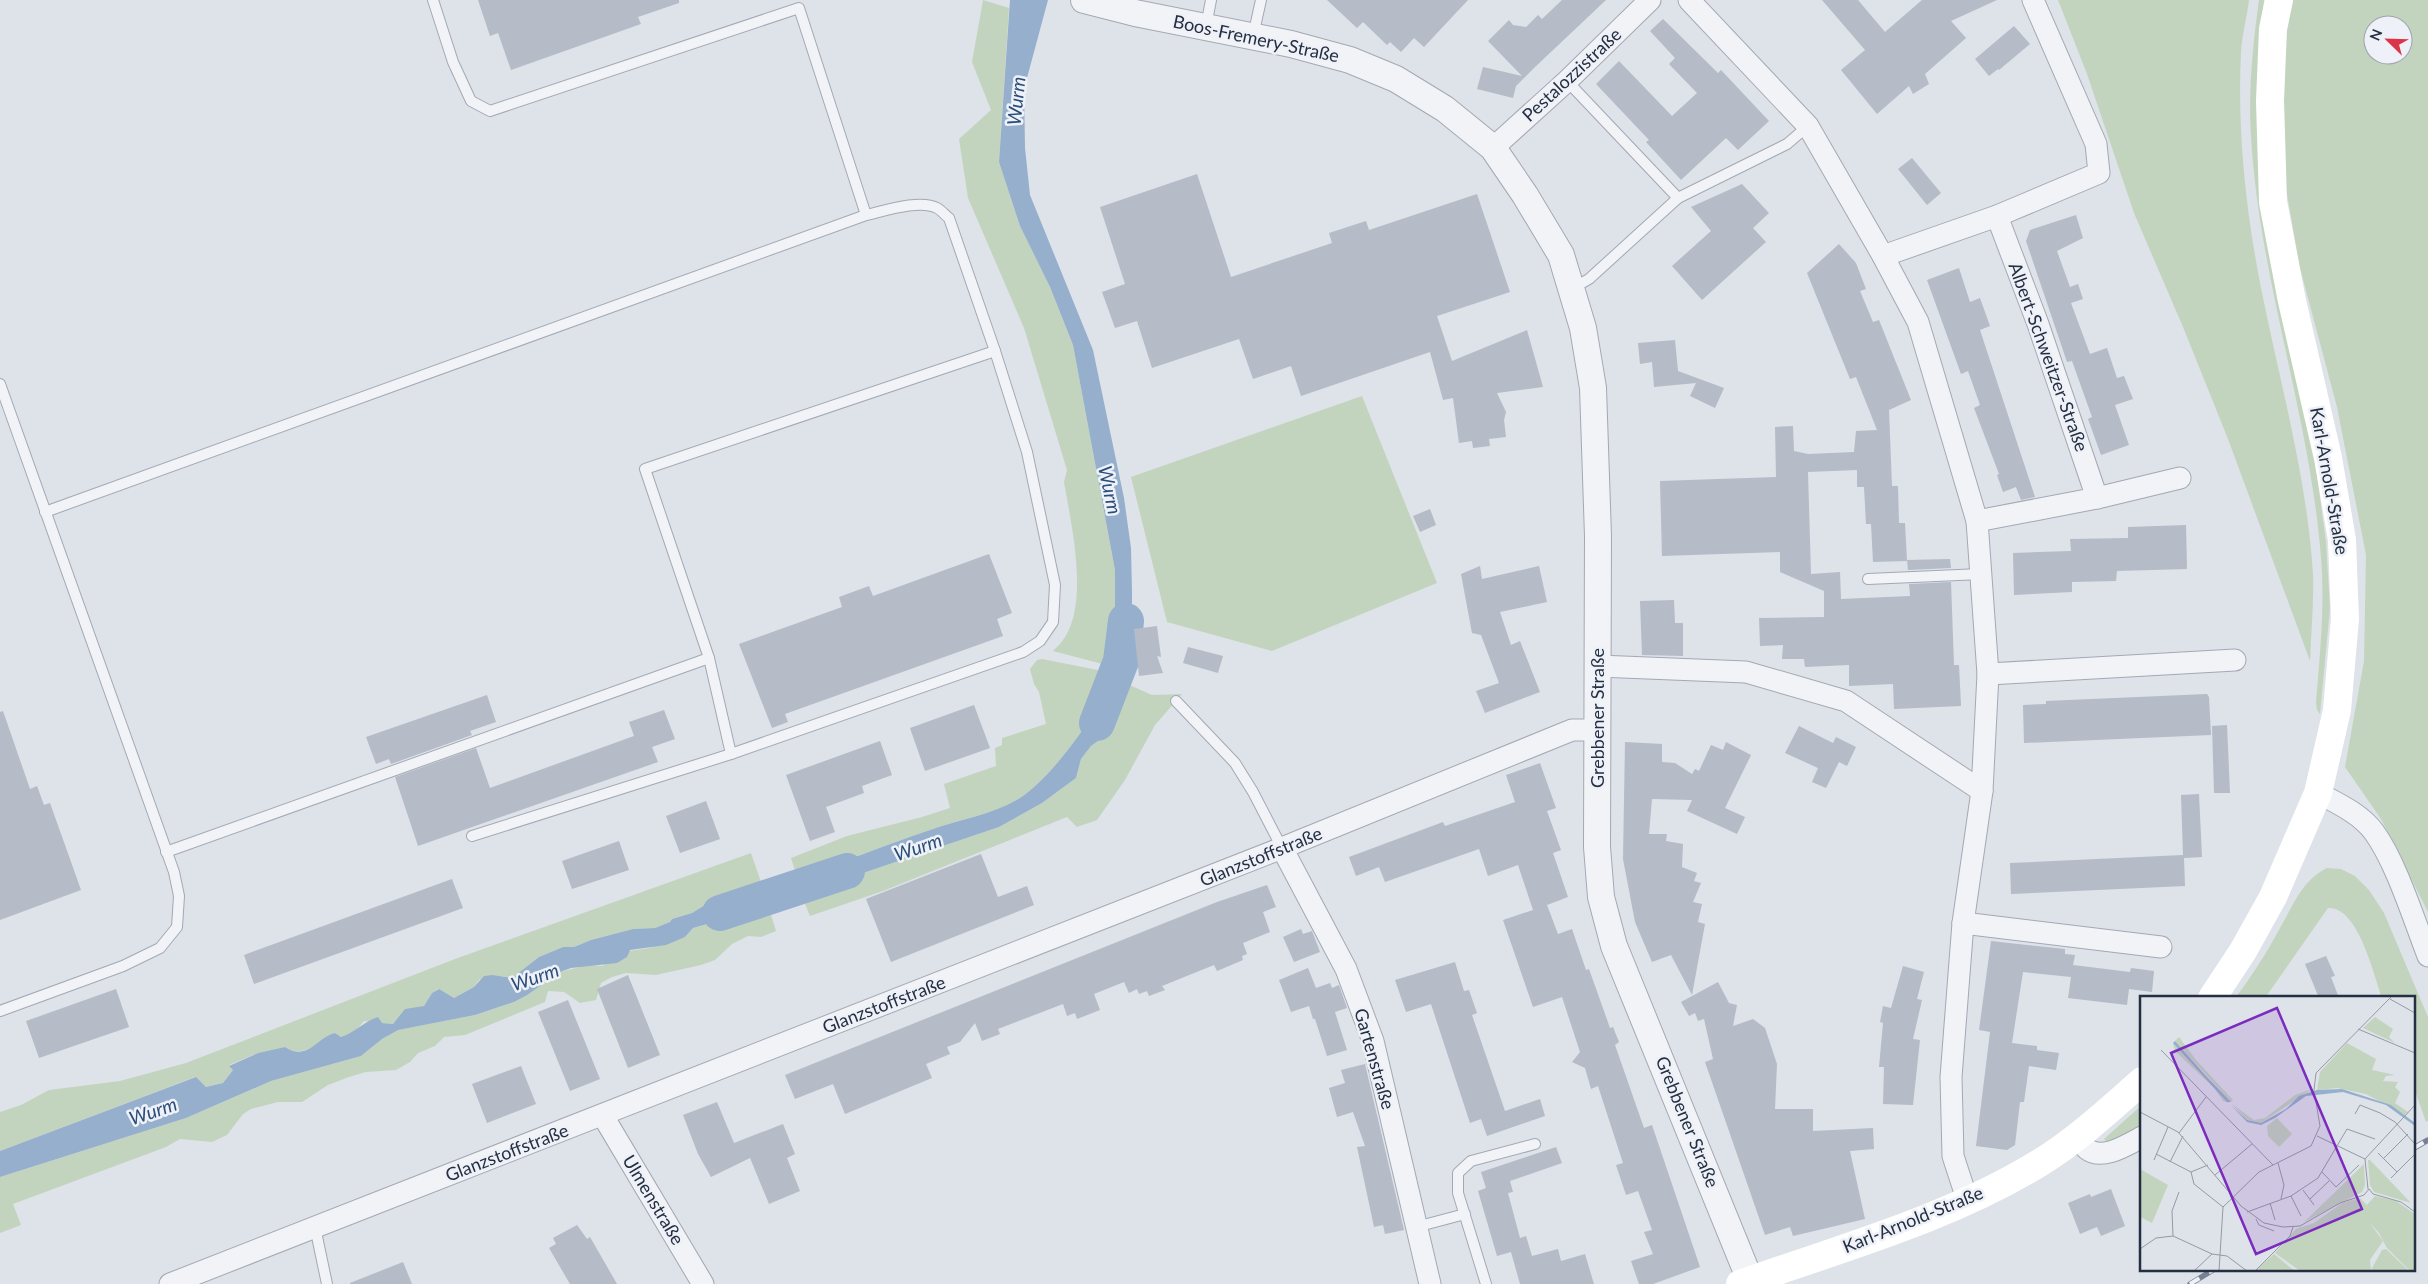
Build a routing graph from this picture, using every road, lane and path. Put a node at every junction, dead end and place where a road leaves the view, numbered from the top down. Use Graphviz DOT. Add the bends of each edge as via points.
graph roads {
  1 [pos="433,0"];
  2 [pos="1084,0"];
  3 [pos="1211,0"];
  4 [pos="1261,0"];
  5 [pos="1650,0"];
  6 [pos="1689,0"];
  7 [pos="2033,0"];
  8 [pos="2279,0"];
  9 [pos="1206,28"];
  10 [pos="1252,37"];
  11 [pos="1568,81"];
  12 [pos="1808,126"];
  13 [pos="1493,148"];
  14 [pos="1678,198"];
  15 [pos="866,215"];
  16 [pos="1997,216"];
  17 [pos="1883,256"];
  18 [pos="1572,288"];
  19 [pos="995,351"];
  20 [pos="0,384"];
  21 [pos="2180,478"];
  22 [pos="2097,498"];
  23 [pos="45,512"];
  24 [pos="1977,522"];
  25 [pos="1980,574"];
  26 [pos="1868,579"];
  27 [pos="709,658"];
  28 [pos="2235,660"];
  29 [pos="1598,666"];
  30 [pos="1988,674"];
  31 [pos="1176,701"];
  32 [pos="1597,730"];
  33 [pos="731,754"];
  34 [pos="1982,791"];
  35 [pos="2318,793"];
  36 [pos="472,836"];
  37 [pos="1282,848"];
  38 [pos="166,852"];
  39 [pos="1963,923"];
  40 [pos="2160,947"];
  41 [pos="2428,956"];
  42 [pos="2213,996"];
  43 [pos="0,1011"];
  44 [pos="2140,1083"];
  45 [pos="603,1116"];
  46 [pos="2076,1137"];
  47 [pos="2140,1138"];
  48 [pos="1535,1144"];
  49 [pos="1968,1202"];
  50 [pos="1465,1214"];
  51 [pos="314,1227"];
  52 [pos="1416,1227"];
  53 [pos="1747,1283"];
  54 [pos="170,1284"];
  55 [pos="327,1284"];
  56 [pos="703,1284"];
  57 [pos="1430,1284"];
  58 [pos="1486,1284"];
  1 -- 15 [label="lane" via="453,62 471,101 490,111 799,8"];
  2 -- 9 [label="street, Boos-Fremery-Straße"];
  3 -- 9 [label="lane"];
  4 -- 10 [label="lane"];
  5 -- 11 [label="street, Pestalozzistraße"];
  6 -- 12 [label="street"];
  7 -- 16 [label="street" via="2096,144 2099,173"];
  8 -- 35 [label="main road, Karl-Arnold-Straße" via="2273,29 2270,101 2273,202 2328,458 2342,540 2345,619 2337,710"];
  9 -- 10 [label="street, Boos-Fremery-Straße"];
  10 -- 13 [label="street, Boos-Fremery-Straße" via="1350,60 1396,79 1445,109"];
  11 -- 13 [label="street, Pestalozzistraße"];
  11 -- 14 [label="lane"];
  12 -- 14 [label="lane" via="1787,144"];
  12 -- 17 [label="street"];
  13 -- 18 [label="street, Grebbener Straße" via="1561,255"];
  14 -- 18 [label="lane" via="1589,279"];
  15 -- 19 [label="lane" via="923,204 937,208 949,218"];
  15 -- 23 [label="lane"];
  16 -- 17 [label="street"];
  16 -- 22 [label="street, Albert-Schweitzer-Straße" via="2038,324"];
  17 -- 24 [label="street" via="1918,322"];
  18 -- 29 [label="street, Grebbener Straße" via="1583,328 1593,388"];
  19 -- 27 [label="lane" via="645,469"];
  19 -- 33 [label="lane" via="1027,452 1055,585 1053,622 1040,641 1023,652"];
  20 -- 23 [label="lane"];
  21 -- 22 [label="street"];
  22 -- 24 [label="street"];
  23 -- 38 [label="lane"];
  24 -- 25 [label="street"];
  25 -- 26 [label="lane"];
  25 -- 30 [label="street"];
  27 -- 33 [label="lane"];
  27 -- 38 [label="lane"];
  28 -- 30 [label="street"];
  29 -- 32 [label="street, Grebbener Straße"];
  29 -- 34 [label="street" via="1746,672 1846,701"];
  30 -- 34 [label="street"];
  31 -- 37 [label="lane" via="1235,763"];
  32 -- 37 [label="street, Glanzstoffstraße" via="1572,730"];
  32 -- 53 [label="street, Grebbener Straße" via="1597,847 1601,897 1614,946"];
  33 -- 36 [label="lane"];
  34 -- 39 [label="street"];
  35 -- 41 [label="street" via="2350,810 2374,832 2389,859"];
  35 -- 42 [label="main road, Karl-Arnold-Straße" via="2273,897"];
  37 -- 45 [label="street, Glanzstoffstraße"];
  37 -- 52 [label="street, Gartenstraße" via="1346,969 1373,1041"];
  38 -- 43 [label="lane" via="180,896 177,927 160,948 123,966"];
  39 -- 40 [label="street"];
  39 -- 49 [label="street" via="1951,1077 1953,1156"];
  44 -- 46 [label="main road, Karl-Arnold-Straße"];
  45 -- 51 [label="street, Glanzstoffstraße"];
  45 -- 56 [label="street, Ulmenstraße"];
  46 -- 47 [label="street" via="2088,1150 2102,1154"];
  46 -- 49 [label="main road, Karl-Arnold-Straße" via="2042,1162"];
  48 -- 50 [label="lane" via="1471,1161 1458,1173 1458,1193"];
  49 -- 53 [label="main road, Karl-Arnold-Straße"];
  50 -- 52 [label="lane"];
  50 -- 58 [label="lane"];
  51 -- 54 [label="street, Glanzstoffstraße"];
  51 -- 55 [label="lane"];
  52 -- 57 [label="street, Gartenstraße"];
}
